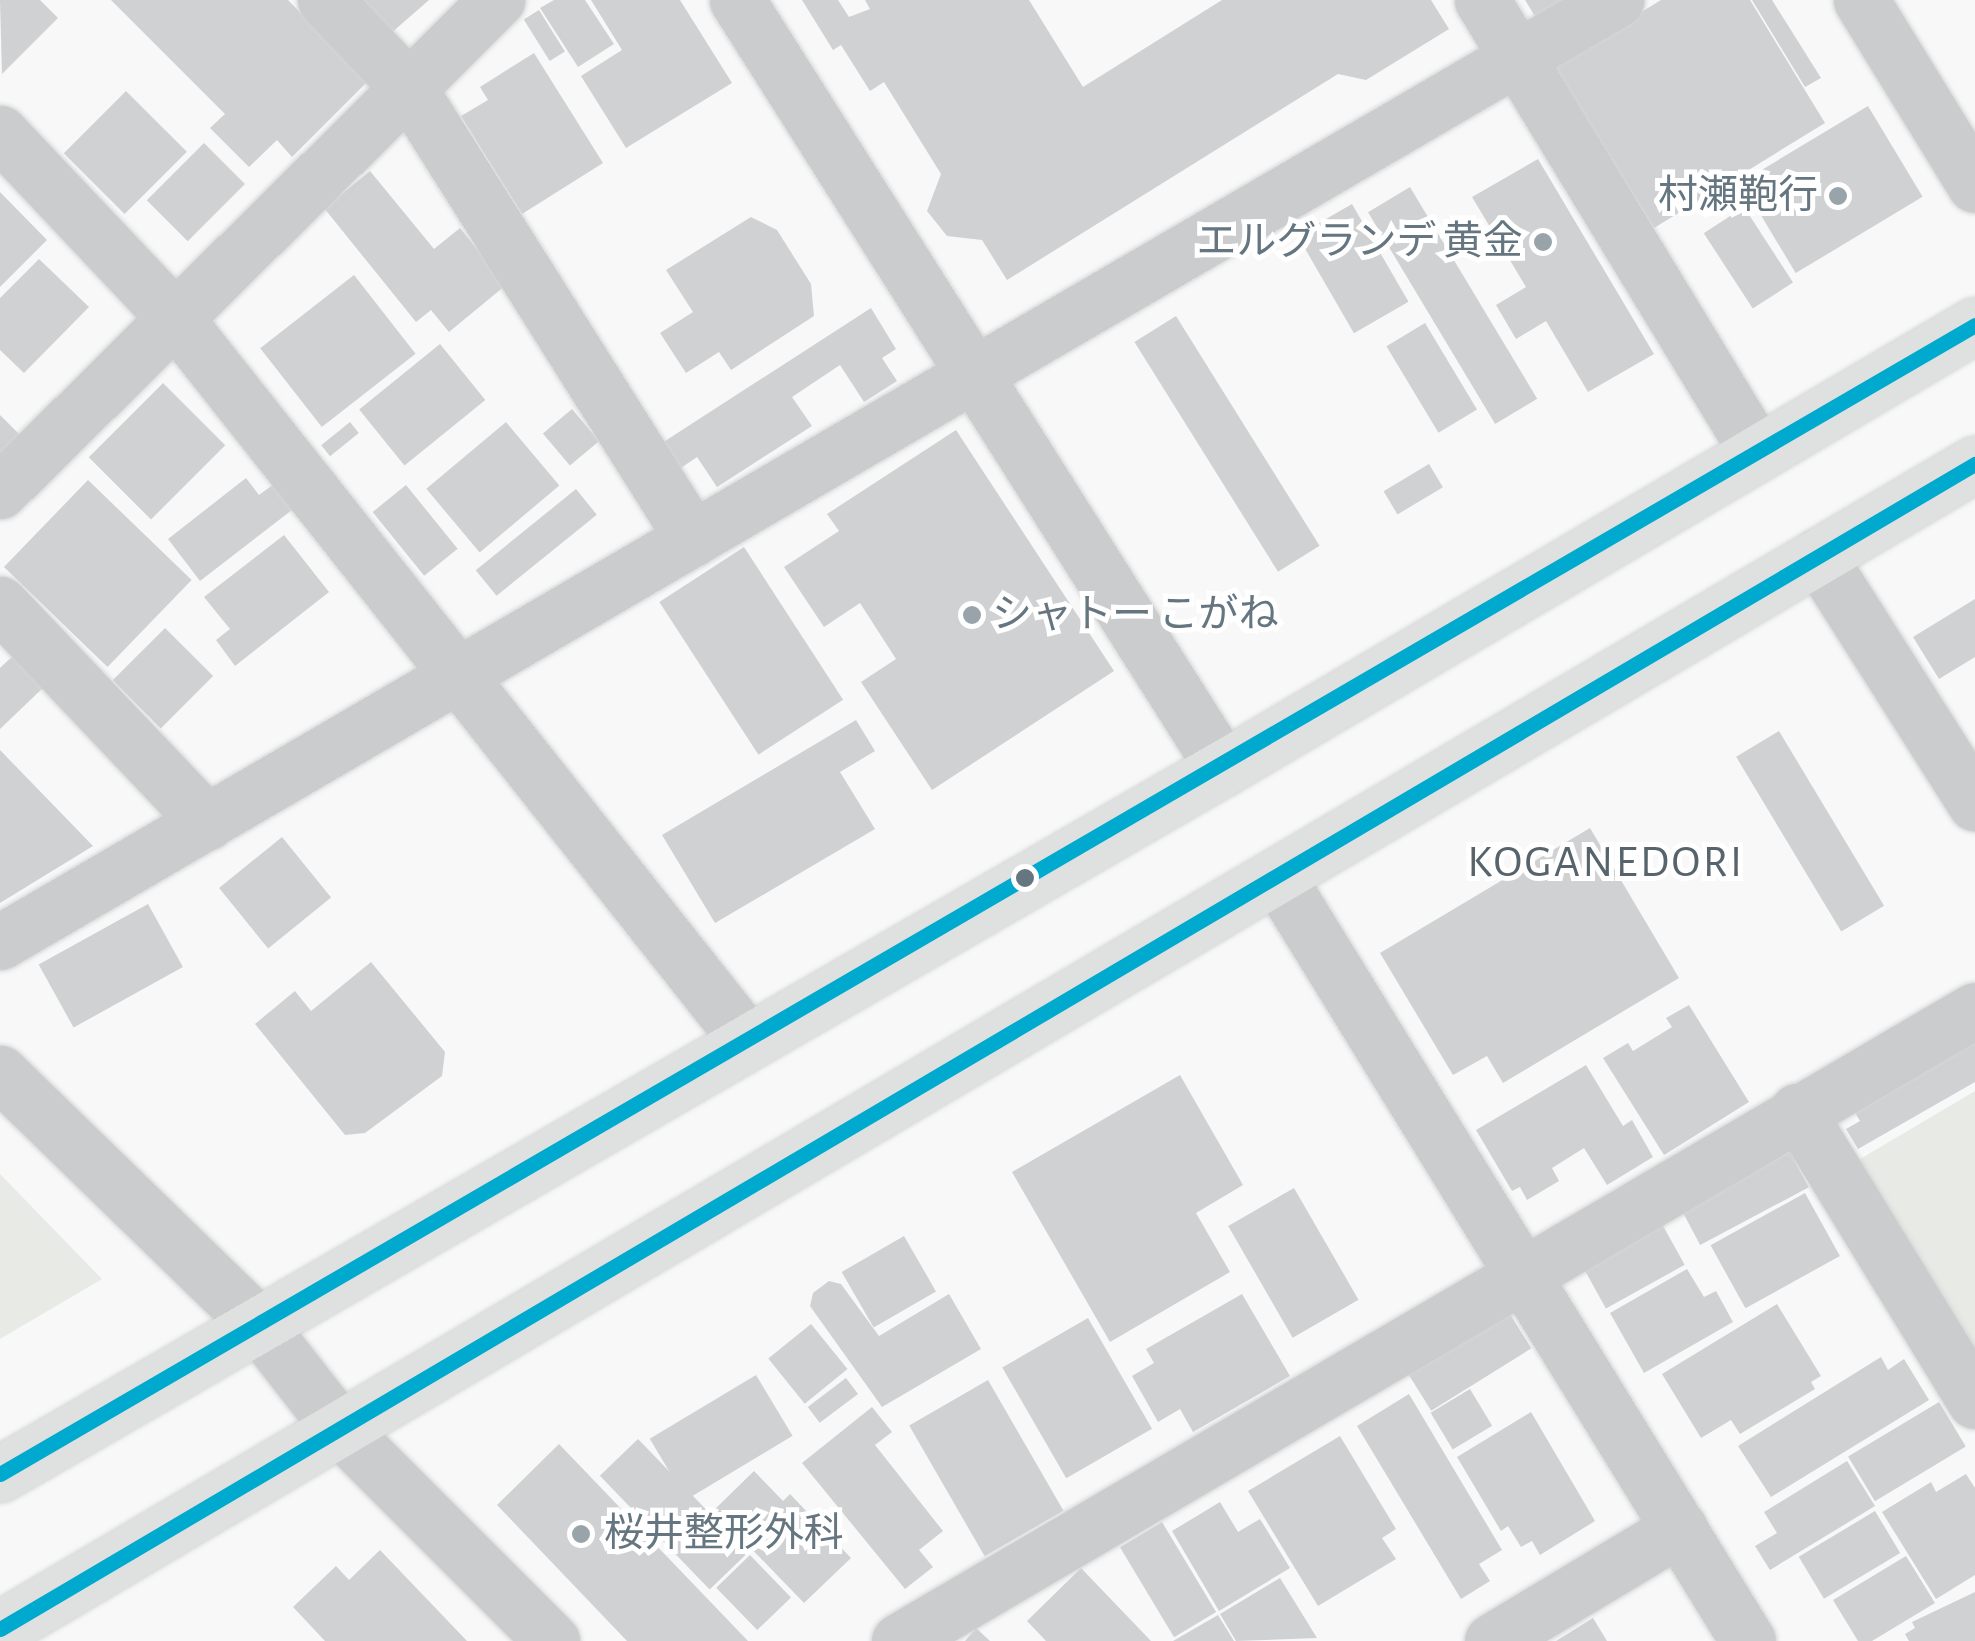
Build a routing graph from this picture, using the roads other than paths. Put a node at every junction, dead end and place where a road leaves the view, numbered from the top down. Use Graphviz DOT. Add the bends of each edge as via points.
graph roads {
  1 [pos="325,0"];
  2 [pos="497,0"];
  3 [pos="737,0"];
  4 [pos="1482,0"];
  5 [pos="1616,0"];
  6 [pos="1861,0"];
  7 [pos="1516,56"];
  8 [pos="408,87"];
  9 [pos="0,133"];
  10 [pos="1975,185"];
  11 [pos="175,318"];
  12 [pos="1975,325"];
  13 [pos="974,376"];
  14 [pos="1757,452"];
  15 [pos="1975,464"];
  16 [pos="0,491"];
  17 [pos="694,540"];
  18 [pos="1818,556"];
  19 [pos="0,604"];
  20 [pos="459,676"];
  21 [pos="1223,768"];
  22 [pos="1975,803"];
  23 [pos="207,822"];
  24 [pos="1277,876"];
  25 [pos="0,942"];
  26 [pos="1975,1010"];
  27 [pos="746,1039"];
  28 [pos="0,1073"];
  29 [pos="1797,1111"];
  30 [pos="1526,1274"];
  31 [pos="258,1324"];
  32 [pos="1975,1402"];
  33 [pos="340,1429"];
  34 [pos="0,1474"];
  35 [pos="1680,1528"];
  36 [pos="0,1629"];
  37 [pos="552,1641"];
  38 [pos="899,1641"];
  39 [pos="1492,1641"];
  40 [pos="1748,1641"];
  1 -- 8 [label="street"];
  2 -- 8 [label="street"];
  3 -- 13 [label="street"];
  4 -- 7 [label="street"];
  5 -- 7 [label="street"];
  6 -- 10 [label="street"];
  7 -- 13 [label="street"];
  7 -- 14 [label="street"];
  8 -- 11 [label="street"];
  8 -- 17 [label="street"];
  9 -- 11 [label="street"];
  11 -- 16 [label="street"];
  11 -- 20 [label="street"];
  12 -- 14 [label="main road"];
  13 -- 17 [label="street"];
  13 -- 21 [label="street"];
  14 -- 21 [label="main road"];
  15 -- 18 [label="main road"];
  17 -- 20 [label="street"];
  18 -- 22 [label="street"];
  18 -- 24 [label="main road"];
  19 -- 23 [label="street"];
  20 -- 23 [label="street"];
  20 -- 27 [label="street"];
  21 -- 27 [label="main road"];
  23 -- 25 [label="street"];
  24 -- 30 [label="street"];
  24 -- 33 [label="main road"];
  26 -- 29 [label="street"];
  27 -- 31 [label="main road"];
  28 -- 31 [label="street"];
  29 -- 30 [label="street"];
  29 -- 32 [label="street"];
  30 -- 35 [label="street"];
  30 -- 38 [label="street"];
  31 -- 33 [label="street"];
  31 -- 34 [label="main road"];
  33 -- 36 [label="main road"];
  33 -- 37 [label="street"];
  35 -- 39 [label="street"];
  35 -- 40 [label="street"];
}
